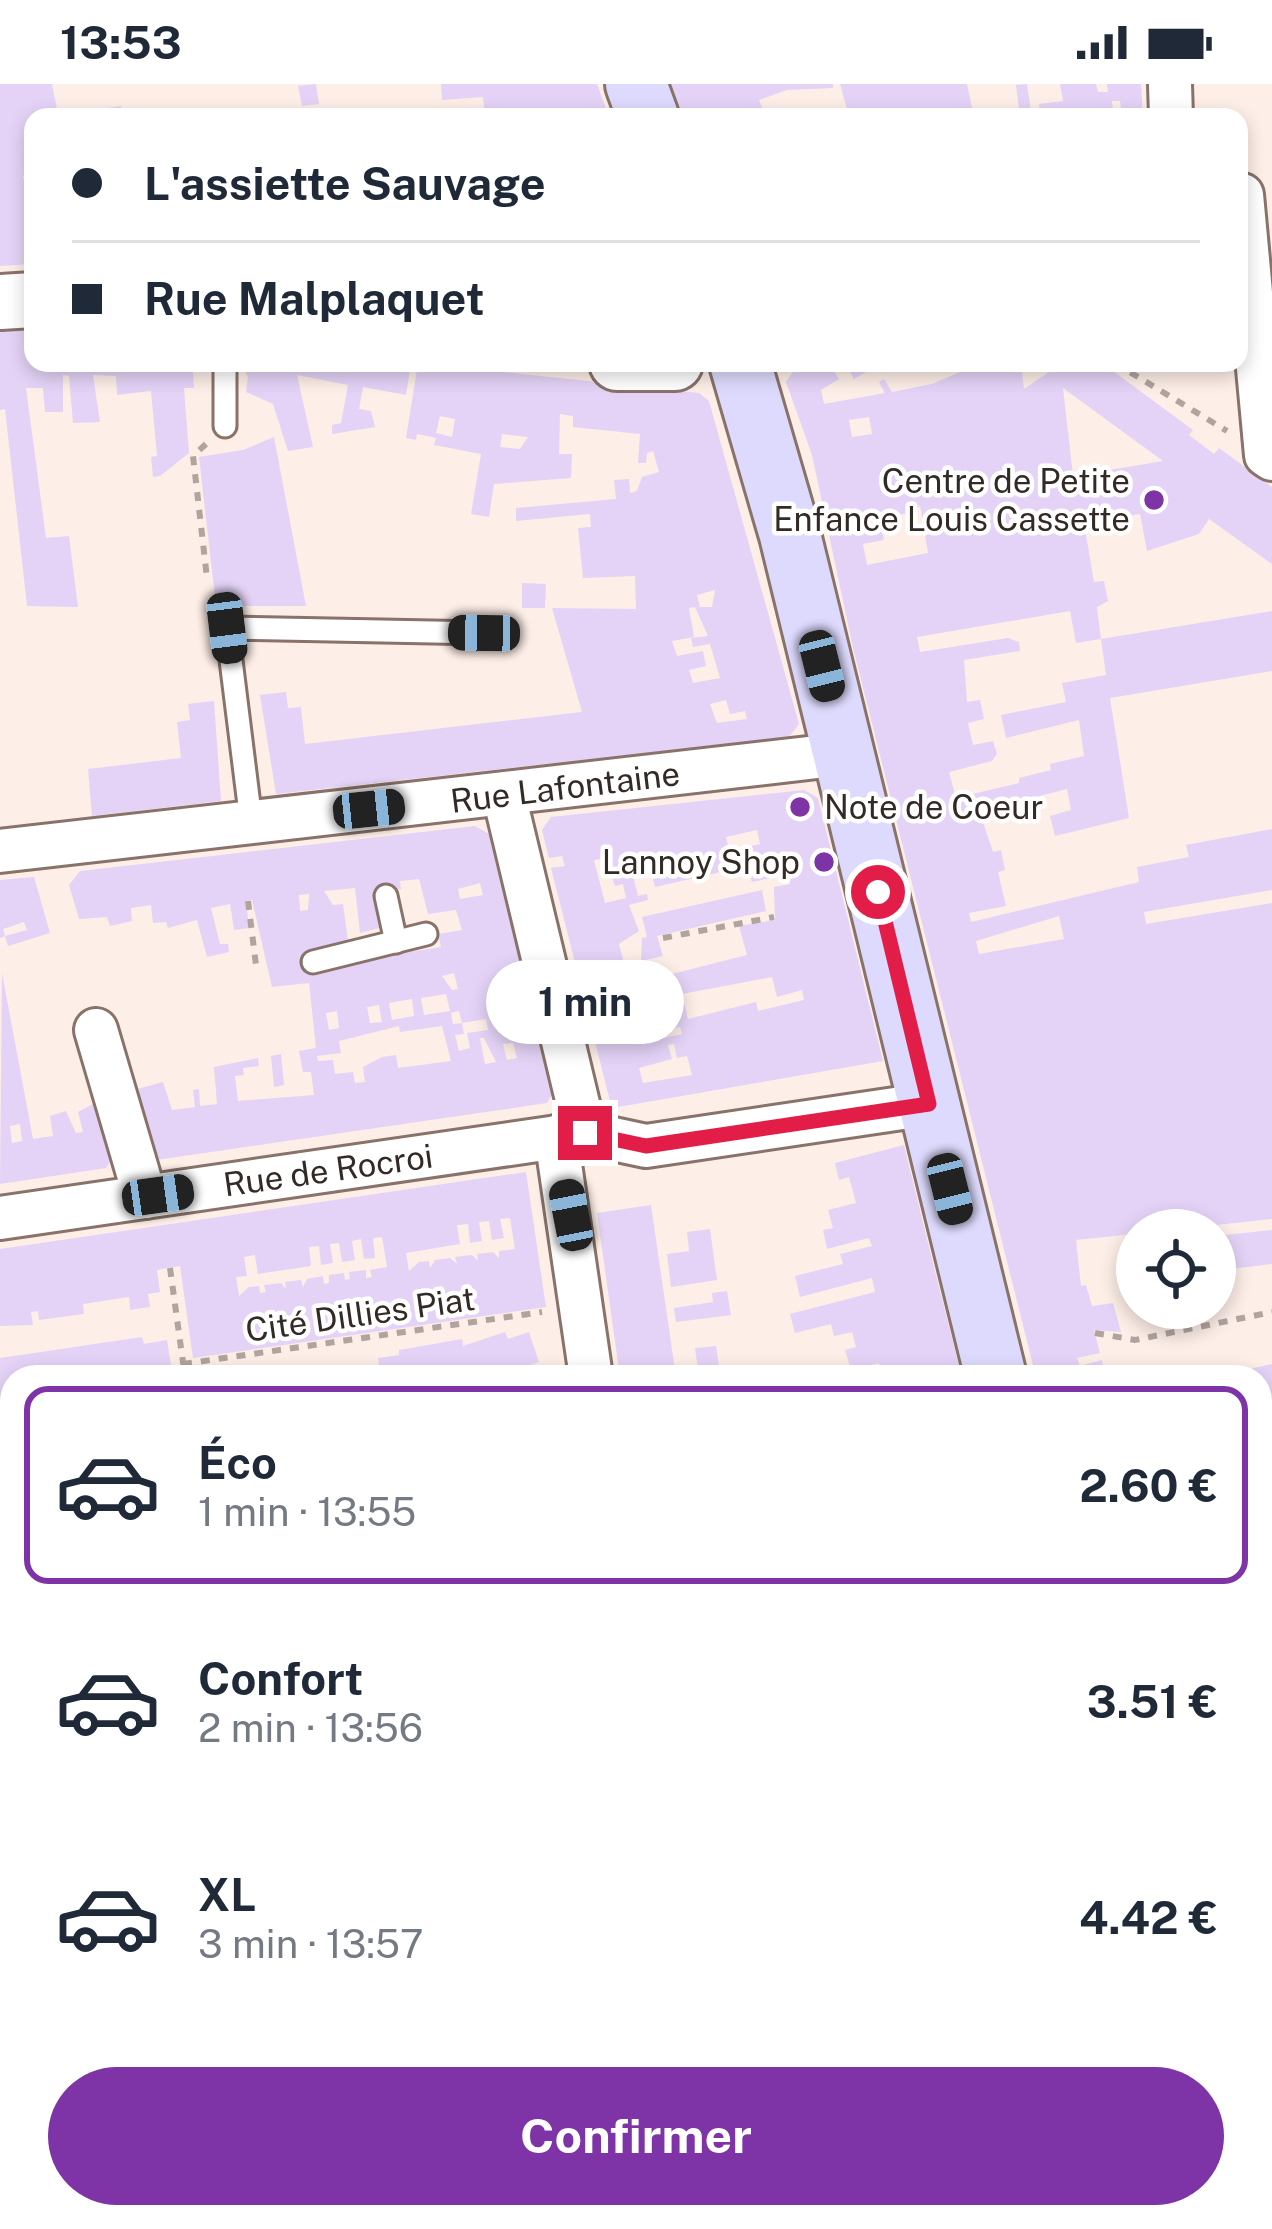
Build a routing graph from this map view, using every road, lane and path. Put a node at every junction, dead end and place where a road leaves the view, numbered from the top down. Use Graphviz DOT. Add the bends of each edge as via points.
graph roads {
  1 [pos="1251,193"];
  2 [pos="225,372"];
  3 [pos="743,372"];
  4 [pos="1130,372"];
  5 [pos="225,426"];
  6 [pos="1269,457"];
  7 [pos="207,578"];
  8 [pos="484,633"];
  9 [pos="843,754"];
  10 [pos="504,795"];
  11 [pos="250,821"];
  12 [pos="0,851"];
  13 [pos="386,896"];
  14 [pos="248,901"];
  15 [pos="774,917"];
  16 [pos="426,934"];
  17 [pos="663,938"];
  18 [pos="396,942"];
  19 [pos="313,962"];
  20 [pos="256,965"];
  21 [pos="96,1030"];
  22 [pos="929,1104"];
  23 [pos="571,1135"];
  24 [pos="145,1197"];
  25 [pos="0,1218"];
  26 [pos="170,1268"];
  27 [pos="544,1312"];
  28 [pos="1272,1312"];
  29 [pos="1095,1334"];
  30 [pos="183,1364"];
  31 [pos="590,1365"];
  32 [pos="993,1365"];
  1 -- 6 [label="street"];
  2 -- 5 [label="lane"];
  3 -- 9 [label="main road"];
  4 -- 6 [label="path"];
  5 -- 7 [label="path" via="193,456"];
  8 -- 11 [label="lane" via="227,628"];
  9 -- 10 [label="street, Rue Lafontaine"];
  9 -- 22 [label="main road"];
  10 -- 11 [label="street, Rue Lafontaine" via="371,824"];
  10 -- 23 [label="street"];
  11 -- 12 [label="street, Rue Lafontaine"];
  13 -- 18 [label="lane"];
  14 -- 20 [label="path"];
  15 -- 17 [label="path"];
  16 -- 18 [label="lane"];
  18 -- 19 [label="lane"];
  21 -- 24 [label="street"];
  22 -- 23 [label="street" via="646,1146"];
  22 -- 32 [label="main road"];
  23 -- 24 [label="street, Rue de Rocroi"];
  23 -- 31 [label="street"];
  24 -- 25 [label="street, Rue de Rocroi"];
  26 -- 30 [label="path"];
  27 -- 30 [label="path, Cité Dillies Piat"];
  28 -- 29 [label="path" via="1136,1340"];
}
